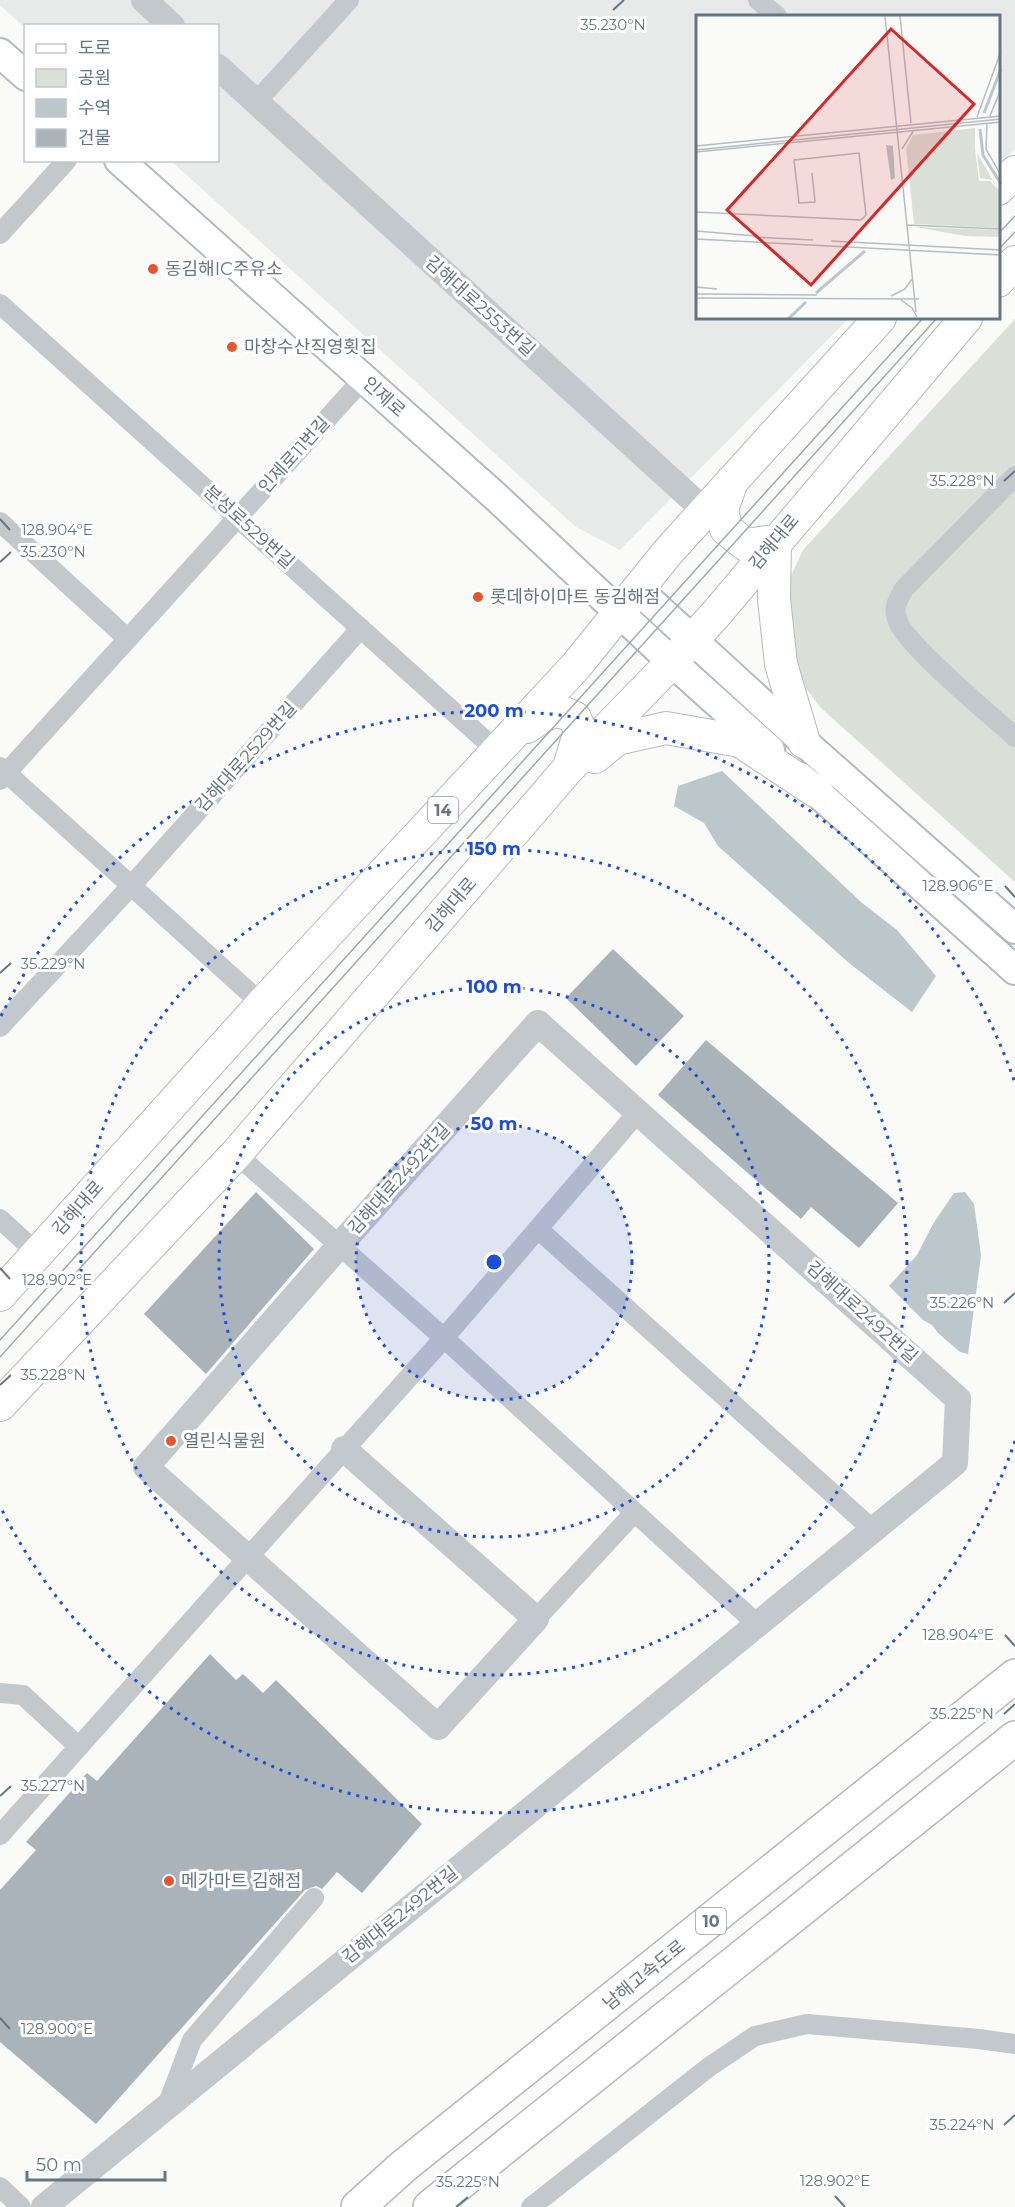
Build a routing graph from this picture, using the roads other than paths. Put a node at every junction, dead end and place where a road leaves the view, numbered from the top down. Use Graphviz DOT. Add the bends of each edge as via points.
graph roads {
  1 [pos="144,0"];
  2 [pos="349,0"];
  3 [pos="758,0"];
  4 [pos="776,15"];
  5 [pos="170,24"];
  6 [pos="0,53"];
  7 [pos="219,68"];
  8 [pos="24,74"];
  9 [pos="256,102"];
  10 [pos="65,162"];
  11 [pos="121,162"];
  12 [pos="1015,172"];
  13 [pos="1000,188"];
  14 [pos="0,234"];
  15 [pos="1015,262"];
  16 [pos="1000,279"];
  17 [pos="0,304"];
  18 [pos="878,320"];
  19 [pos="964,320"];
  20 [pos="364,378"];
  21 [pos="1015,476"];
  22 [pos="733,479"];
  23 [pos="704,510"];
  24 [pos="238,517"];
  25 [pos="0,522"];
  26 [pos="775,541"];
  27 [pos="628,601"];
  28 [pos="361,628"];
  29 [pos="128,639"];
  30 [pos="682,651"];
  31 [pos="1012,728"];
  32 [pos="804,742"];
  33 [pos="503,746"];
  34 [pos="567,770"];
  35 [pos="2,773"];
  36 [pos="817,792"];
  37 [pos="539,804"];
  38 [pos="131,886"];
  39 [pos="1015,929"];
  40 [pos="1015,970"];
  41 [pos="262,1004"];
  42 [pos="0,1027"];
  43 [pos="639,1111"];
  44 [pos="236,1154"];
  45 [pos="0,1220"];
  46 [pos="538,1228"];
  47 [pos="339,1246"];
  48 [pos="37,1253"];
  49 [pos="0,1295"];
  50 [pos="444,1338"];
  51 [pos="0,1405"];
  52 [pos="344,1449"];
  53 [pos="634,1513"];
  54 [pos="873,1530"];
  55 [pos="248,1557"];
  56 [pos="536,1619"];
  57 [pos="757,1624"];
  58 [pos="1015,1676"];
  59 [pos="0,1693"];
  60 [pos="1015,1738"];
  61 [pos="79,1747"];
  62 [pos="0,1835"];
  63 [pos="314,1898"];
  64 [pos="1015,2044"];
  65 [pos="167,2106"];
  66 [pos="405,2165"];
  67 [pos="0,2187"];
  68 [pos="21,2207"];
  69 [pos="44,2207"];
  70 [pos="350,2207"];
  71 [pos="358,2207"];
  72 [pos="430,2207"];
  73 [pos="531,2207"];
  1 -- 5 [label="street"];
  2 -- 9 [label="street"];
  3 -- 4 [label="street"];
  6 -- 8 [label="main road"];
  7 -- 9 [label="street, 김해대로2553번길"];
  9 -- 23 [label="street, 김해대로2553번길"];
  10 -- 14 [label="street"];
  11 -- 20 [label="main road, 인제로"];
  12 -- 13 [label="main road"];
  15 -- 16 [label="main road"];
  17 -- 24 [label="street, 분성로529번길"];
  18 -- 22 [label="main road, 김해대로 / 14"];
  19 -- 26 [label="main road, 김해대로"];
  20 -- 24 [label="street, 인제로11번길"];
  20 -- 27 [label="main road, 인제로"];
  21 -- 31 [label="street" via="904,589 895,606 897,621 910,641"];
  22 -- 23 [label="main road, 김해대로 / 14"];
  22 -- 26 [label="main road" via="722,509 726,529 746,545"];
  23 -- 27 [label="main road, 김해대로 / 14"];
  24 -- 28 [label="street, 분성로529번길"];
  24 -- 29 [label="street, 인제로11번길"];
  25 -- 29 [label="street"];
  26 -- 30 [label="main road, 김해대로"];
  26 -- 32 [label="main road" via="774,599 781,664"];
  27 -- 30 [label="main road, 인제로"];
  27 -- 33 [label="main road, 김해대로 / 14" via="576,666"];
  28 -- 33 [label="street, 분성로529번길"];
  28 -- 38 [label="street, 김해대로2529번길"];
  29 -- 35 [label="street, 인제로11번길"];
  30 -- 32 [label="main road"];
  30 -- 34 [label="main road, 김해대로"];
  30 -- 36 [label="main road"];
  32 -- 39 [label="main road"];
  33 -- 34 [label="main road" via="547,713 563,711 575,718 580,731"];
  33 -- 41 [label="main road, 김해대로 / 14"];
  34 -- 37 [label="main road, 김해대로"];
  35 -- 38 [label="street"];
  36 -- 37 [label="main road" via="740,741 666,728 617,739"];
  36 -- 40 [label="main road"];
  37 -- 44 [label="main road, 김해대로"];
  38 -- 41 [label="street"];
  38 -- 42 [label="street, 김해대로2529번길"];
  41 -- 48 [label="main road, 김해대로 / 14"];
  43 -- 46 [label="street"];
  43 -- 47 [label="street, 김해대로2492번길" via="538,1023"];
  43 -- 54 [label="street, 김해대로2492번길" via="958,1399 956,1463"];
  44 -- 47 [label="street"];
  44 -- 51 [label="main road, 김해대로"];
  45 -- 48 [label="street"];
  46 -- 50 [label="street"];
  46 -- 54 [label="street"];
  47 -- 50 [label="street, 김해대로2492번길"];
  47 -- 55 [label="street, 김해대로2492번길" via="146,1467"];
  48 -- 49 [label="main road, 김해대로 / 14"];
  50 -- 52 [label="street"];
  50 -- 53 [label="street, 김해대로2492번길"];
  52 -- 55 [label="street"];
  52 -- 56 [label="street"];
  53 -- 56 [label="street, 김해대로2492번길"];
  53 -- 57 [label="street, 김해대로2492번길"];
  54 -- 57 [label="street, 김해대로2492번길"];
  55 -- 56 [label="street, 김해대로2492번길" via="438,1727"];
  55 -- 61 [label="street"];
  57 -- 65 [label="street, 김해대로2492번길"];
  58 -- 66 [label="highway, 남해고속도로 / 10"];
  59 -- 61 [label="street" via="23,1695"];
  60 -- 72 [label="highway"];
  61 -- 62 [label="street"];
  63 -- 65 [label="street" via="192,2040"];
  64 -- 73 [label="street" via="807,2024 755,2036 709,2067"];
  65 -- 69 [label="street, 김해대로2492번길"];
  66 -- 70 [label="highway"];
  66 -- 71 [label="highway, 남해고속도로 / 10"];
  67 -- 68 [label="street"];
}
